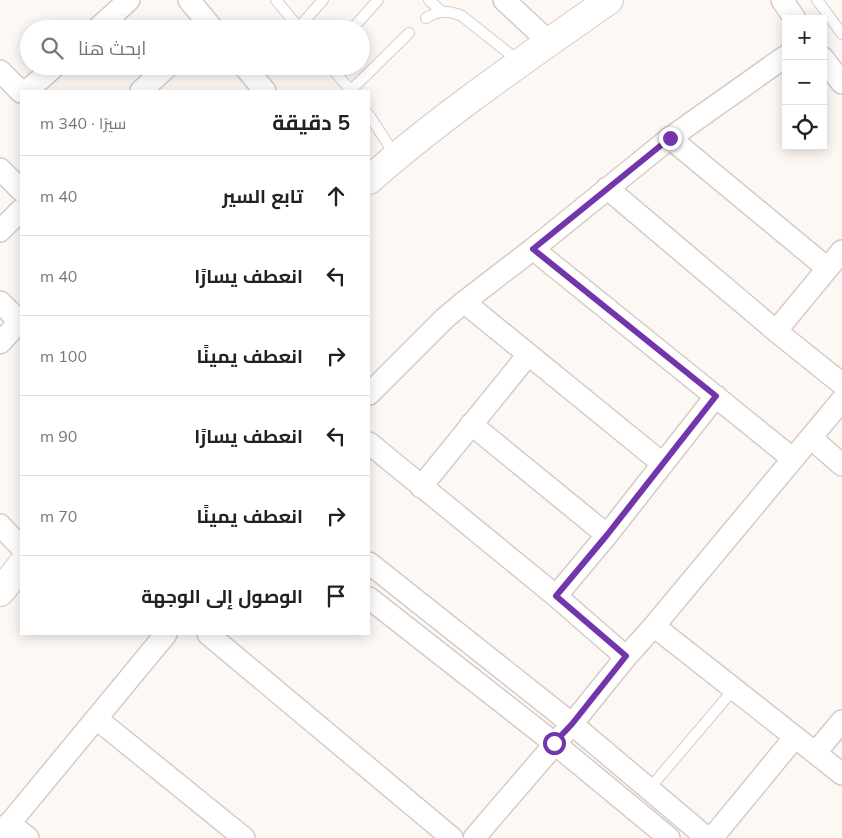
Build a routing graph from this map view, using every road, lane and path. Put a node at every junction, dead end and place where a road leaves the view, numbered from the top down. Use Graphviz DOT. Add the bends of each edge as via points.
graph roads {
  1 [pos="129,0"];
  2 [pos="189,0"];
  3 [pos="276,0"];
  4 [pos="323,0"];
  5 [pos="378,0"];
  6 [pos="429,0"];
  7 [pos="504,0"];
  8 [pos="609,0"];
  9 [pos="782,0"];
  10 [pos="817,0"];
  11 [pos="441,11"];
  12 [pos="792,15"];
  13 [pos="426,18"];
  14 [pos="107,20"];
  15 [pos="204,20"];
  16 [pos="292,20"];
  17 [pos="306,20"];
  18 [pos="360,20"];
  19 [pos="409,33"];
  20 [pos="842,34"];
  21 [pos="550,42"];
  22 [pos="782,59"];
  23 [pos="825,60"];
  24 [pos="520,62"];
  25 [pos="0,71"];
  26 [pos="370,71"];
  27 [pos="45,75"];
  28 [pos="159,75"];
  29 [pos="251,75"];
  30 [pos="337,75"];
  31 [pos="366,75"];
  32 [pos="842,83"];
  33 [pos="28,90"];
  34 [pos="143,90"];
  35 [pos="262,90"];
  36 [pos="349,90"];
  37 [pos="351,90"];
  38 [pos="20,91"];
  39 [pos="370,117"];
  40 [pos="670,138"];
  41 [pos="396,156"];
  42 [pos="0,169"];
  43 [pos="370,179"];
  44 [pos="607,188"];
  45 [pos="20,189"];
  46 [pos="20,211"];
  47 [pos="0,231"];
  48 [pos="533,249"];
  49 [pos="842,251"];
  50 [pos="828,268"];
  51 [pos="0,302"];
  52 [pos="464,302"];
  53 [pos="20,320"];
  54 [pos="20,322"];
  55 [pos="776,331"];
  56 [pos="0,343"];
  57 [pos="528,355"];
  58 [pos="842,384"];
  59 [pos="370,393"];
  60 [pos="716,396"];
  61 [pos="842,400"];
  62 [pos="471,424"];
  63 [pos="811,438"];
  64 [pos="370,444"];
  65 [pos="794,459"];
  66 [pos="663,464"];
  67 [pos="842,465"];
  68 [pos="420,487"];
  69 [pos="0,525"];
  70 [pos="607,535"];
  71 [pos="20,546"];
  72 [pos="370,564"];
  73 [pos="20,567"];
  74 [pos="0,592"];
  75 [pos="556,596"];
  76 [pos="370,599"];
  77 [pos="654,626"];
  78 [pos="165,635"];
  79 [pos="209,635"];
  80 [pos="626,656"];
  81 [pos="734,689"];
  82 [pos="97,718"];
  83 [pos="842,721"];
  84 [pos="572,724"];
  85 [pos="795,737"];
  86 [pos="554,743"];
  87 [pos="816,752"];
  88 [pos="842,774"];
  89 [pos="656,795"];
  90 [pos="646,819"];
  91 [pos="5,829"];
  92 [pos="28,838"];
  93 [pos="244,838"];
  94 [pos="452,838"];
  95 [pos="474,838"];
  96 [pos="669,838"];
  97 [pos="707,838"];
  98 [pos="712,838"];
  1 -- 14 [label="street"];
  2 -- 15 [label="street"];
  3 -- 16 [label="lane"];
  4 -- 17 [label="lane"];
  5 -- 18 [label="lane"];
  6 -- 11 [label="lane"];
  7 -- 21 [label="street"];
  8 -- 21 [label="main road"];
  9 -- 12 [label="street"];
  10 -- 20 [label="lane"];
  11 -- 13 [label="lane"];
  11 -- 24 [label="lane" via="462,16"];
  19 -- 26 [label="lane"];
  21 -- 24 [label="main road"];
  22 -- 40 [label="street"];
  23 -- 32 [label="street"];
  24 -- 41 [label="main road"];
  25 -- 38 [label="street"];
  27 -- 33 [label="street"];
  28 -- 34 [label="street"];
  29 -- 35 [label="street"];
  30 -- 36 [label="lane"];
  31 -- 37 [label="lane"];
  39 -- 41 [label="lane"];
  40 -- 44 [label="street"];
  40 -- 50 [label="street"];
  41 -- 43 [label="main road"];
  42 -- 45 [label="street"];
  44 -- 48 [label="street"];
  44 -- 55 [label="street"];
  46 -- 47 [label="street"];
  48 -- 52 [label="street"];
  48 -- 60 [label="street"];
  49 -- 50 [label="street"];
  50 -- 55 [label="street"];
  51 -- 53 [label="street"];
  52 -- 57 [label="street"];
  52 -- 59 [label="street"];
  54 -- 56 [label="street"];
  55 -- 58 [label="street"];
  57 -- 62 [label="street"];
  57 -- 66 [label="street"];
  60 -- 65 [label="street"];
  60 -- 66 [label="street"];
  61 -- 63 [label="street"];
  62 -- 68 [label="street"];
  62 -- 70 [label="street"];
  63 -- 65 [label="street"];
  63 -- 67 [label="street"];
  64 -- 68 [label="street"];
  65 -- 77 [label="street"];
  66 -- 70 [label="street"];
  68 -- 75 [label="street"];
  69 -- 71 [label="street"];
  70 -- 75 [label="street"];
  72 -- 84 [label="street"];
  73 -- 74 [label="main road"];
  75 -- 80 [label="street"];
  76 -- 86 [label="street"];
  77 -- 80 [label="street"];
  77 -- 81 [label="street"];
  78 -- 82 [label="street"];
  79 -- 94 [label="street"];
  80 -- 84 [label="street"];
  81 -- 85 [label="street"];
  81 -- 89 [label="lane"];
  82 -- 91 [label="street"];
  82 -- 93 [label="street"];
  83 -- 87 [label="street"];
  84 -- 86 [label="street"];
  84 -- 89 [label="street"];
  85 -- 87 [label="street"];
  85 -- 98 [label="street"];
  86 -- 90 [label="street"];
  86 -- 95 [label="street"];
  87 -- 88 [label="street"];
  89 -- 90 [label="street"];
  89 -- 97 [label="street"];
  90 -- 96 [label="street"];
  91 -- 92 [label="street"];
}
